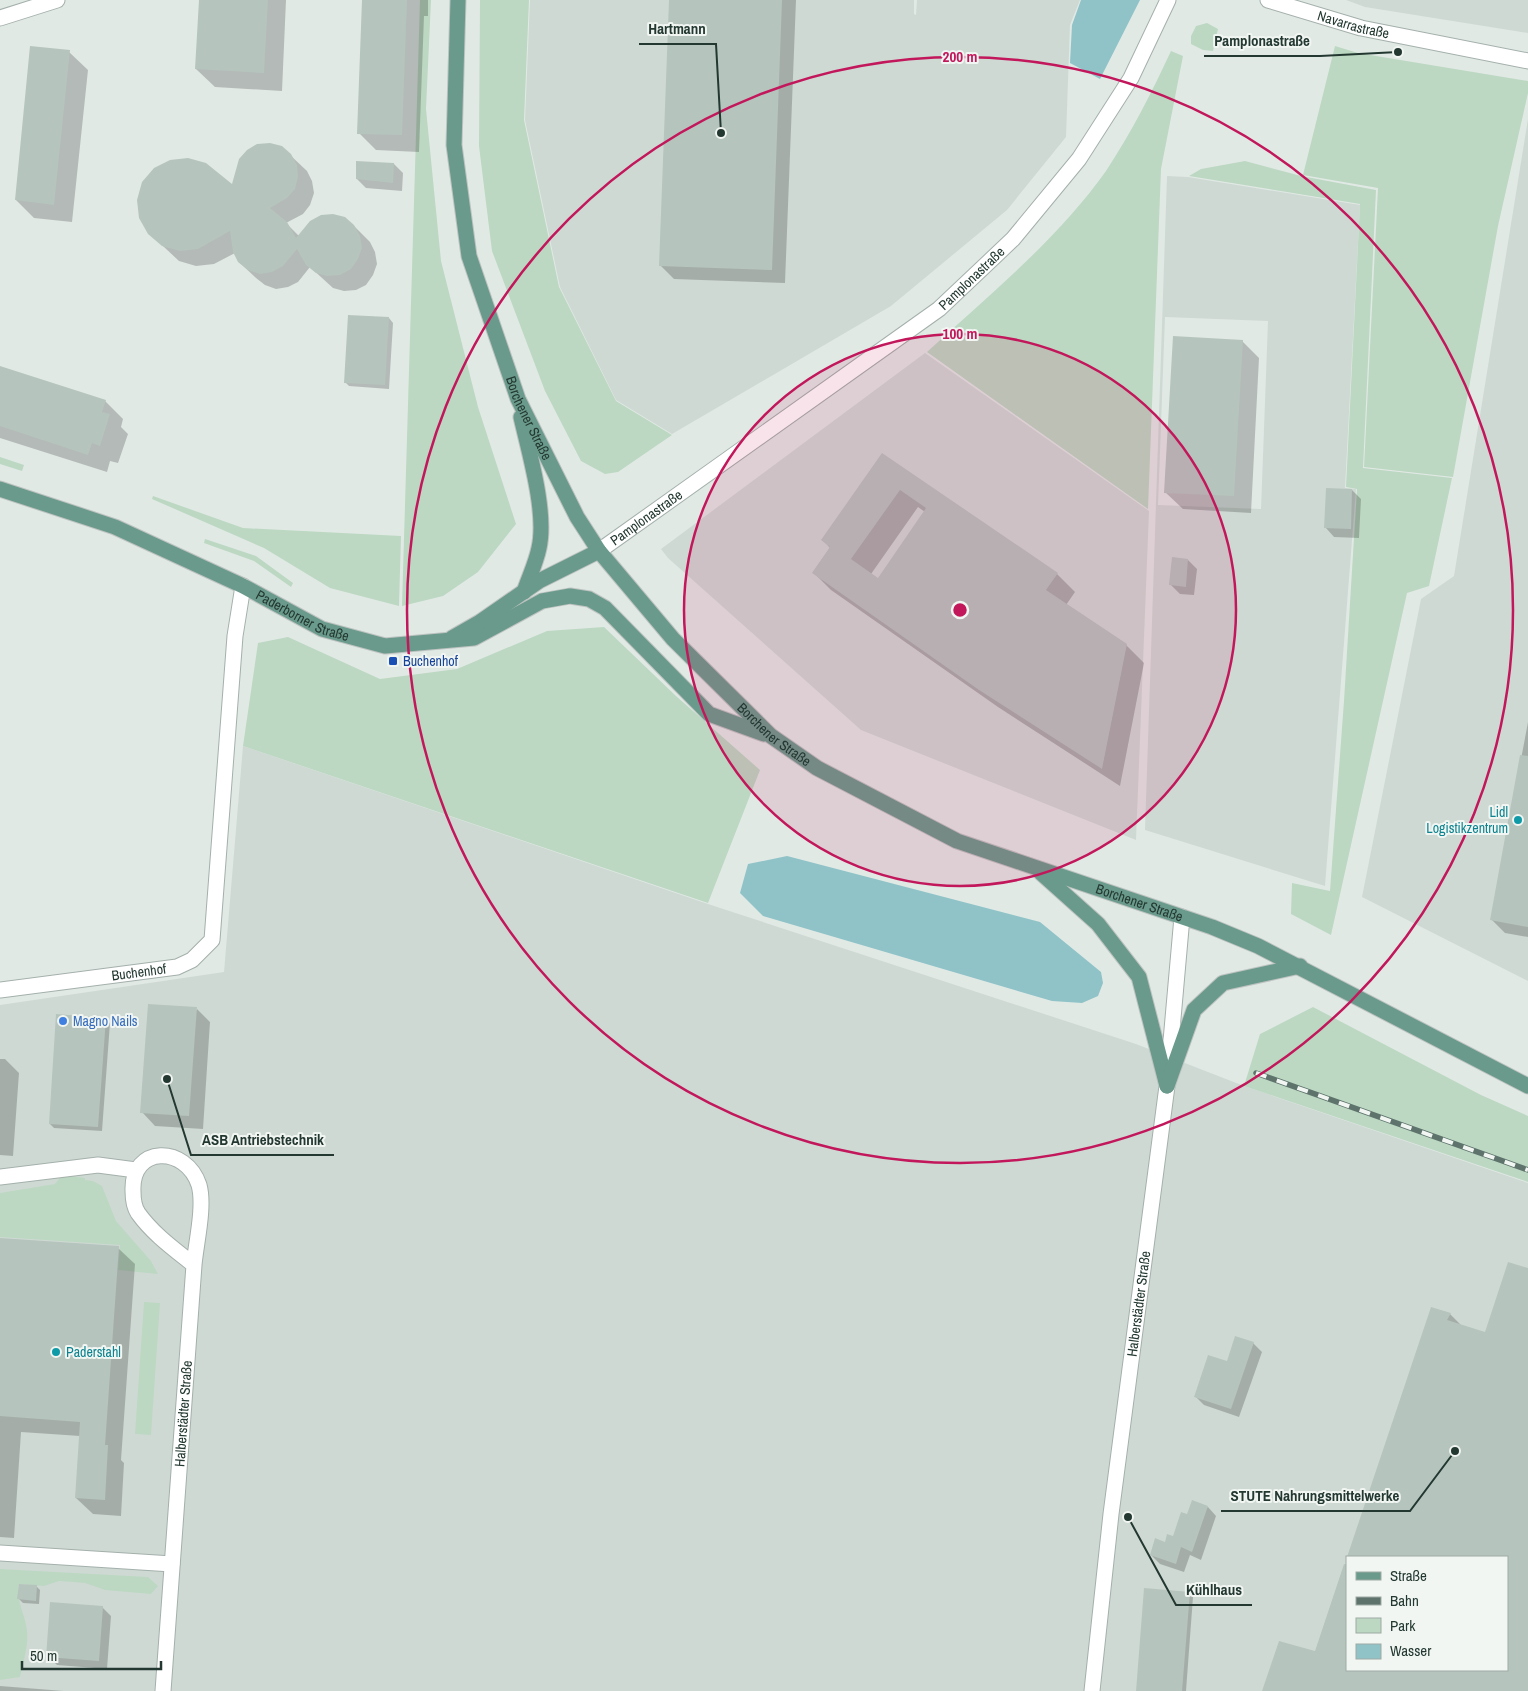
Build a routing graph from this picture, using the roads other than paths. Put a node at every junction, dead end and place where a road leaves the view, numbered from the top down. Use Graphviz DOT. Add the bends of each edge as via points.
graph roads {
  1 [pos="57,0"];
  2 [pos="458,0"];
  3 [pos="1168,0"];
  4 [pos="1268,0"];
  5 [pos="0,18"];
  6 [pos="1528,61"];
  7 [pos="518,398"];
  8 [pos="0,489"];
  9 [pos="599,550"];
  10 [pos="244,586"];
  11 [pos="524,592"];
  12 [pos="448,640"];
  13 [pos="771,736"];
  14 [pos="1036,868"];
  15 [pos="1182,917"];
  16 [pos="1300,966"];
  17 [pos="0,990"];
  18 [pos="1168,1086"];
  19 [pos="1528,1086"];
  20 [pos="136,1170"];
  21 [pos="0,1177"];
  22 [pos="194,1265"];
  23 [pos="0,1553"];
  24 [pos="172,1564"];
  25 [pos="163,1691"];
  26 [pos="1092,1691"];
  1 -- 5 [label="street"];
  2 -- 7 [label="main road, Borchener Straße" via="454,144 469,256"];
  3 -- 9 [label="street, Pamplonastraße" via="1131,78 1080,158 1000,251 939,309"];
  4 -- 6 [label="street, Navarrastraße" via="1361,28"];
  7 -- 9 [label="main road, Borchener Straße" via="577,517"];
  7 -- 11 [label="main road" via="538,497 540,525 540,547"];
  8 -- 10 [label="main road, Paderborner Straße" via="115,527"];
  9 -- 11 [label="main road, Paderborner Straße"];
  9 -- 13 [label="main road, Borchener Straße" via="673,639"];
  10 -- 12 [label="main road, Paderborner Straße" via="322,628 384,646"];
  10 -- 17 [label="street, Buchenhof" via="234,636 212,940 192,960 177,967"];
  11 -- 12 [label="main road, Paderborner Straße"];
  12 -- 13 [label="main road" via="474,638 542,601 570,596 589,599 606,608 709,714"];
  13 -- 14 [label="main road, Borchener Straße" via="816,768 957,841"];
  14 -- 15 [label="main road, Borchener Straße"];
  14 -- 18 [label="main road" via="1098,924 1139,977"];
  15 -- 16 [label="main road, Borchener Straße"];
  15 -- 18 [label="street, Halberstädter Straße"];
  16 -- 18 [label="main road" via="1223,983 1194,1010"];
  16 -- 19 [label="main road, Borchener Straße"];
  18 -- 26 [label="street, Halberstädter Straße" via="1113,1494"];
  20 -- 21 [label="street" via="98,1165"];
  20 -- 22 [label="street" via="132,1189 137,1212 161,1239"];
  20 -- 22 [label="street, Halberstädter Straße" via="147,1159 166,1156 182,1161 196,1177 200,1188 200,1207"];
  22 -- 24 [label="street, Halberstädter Straße"];
  23 -- 24 [label="street"];
  24 -- 25 [label="street, Halberstädter Straße"];
}
